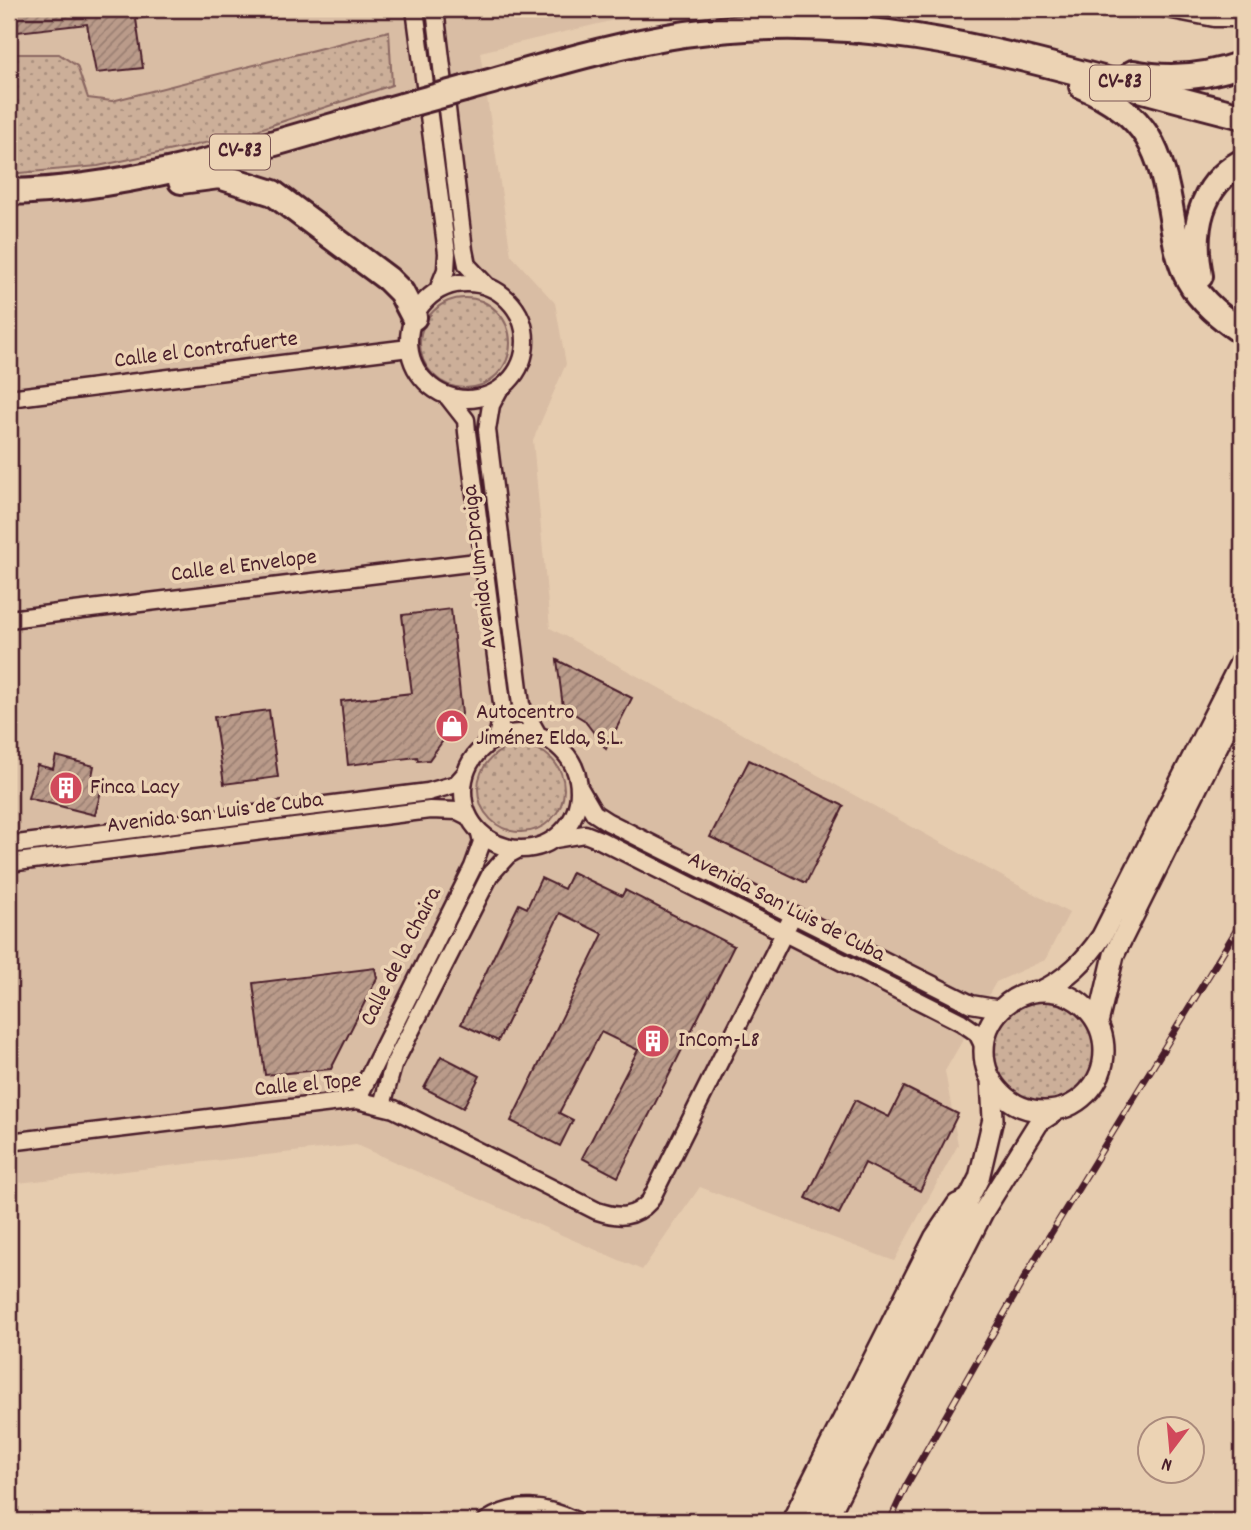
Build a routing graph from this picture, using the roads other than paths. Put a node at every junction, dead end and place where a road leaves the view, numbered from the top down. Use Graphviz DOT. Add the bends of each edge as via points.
graph roads {
  1 [pos="415,9"];
  2 [pos="435,9"];
  3 [pos="1167,9"];
  4 [pos="1242,18"];
  5 [pos="955,41"];
  6 [pos="997,51"];
  7 [pos="1242,64"];
  8 [pos="1242,116"];
  9 [pos="1242,162"];
  10 [pos="75,187"];
  11 [pos="9,192"];
  12 [pos="488,287"];
  13 [pos="438,290"];
  14 [pos="1215,312"];
  15 [pos="414,317"];
  16 [pos="1242,332"];
  17 [pos="409,348"];
  18 [pos="499,390"];
  19 [pos="448,397"];
  20 [pos="9,398"];
  21 [pos="485,561"];
  22 [pos="9,619"];
  23 [pos="1242,659"];
  24 [pos="1242,696"];
  25 [pos="538,735"];
  26 [pos="496,737"];
  27 [pos="464,775"];
  28 [pos="580,789"];
  29 [pos="468,816"];
  30 [pos="480,833"];
  31 [pos="555,839"];
  32 [pos="9,845"];
  33 [pos="519,849"];
  34 [pos="9,863"];
  35 [pos="793,915"];
  36 [pos="785,933"];
  37 [pos="1041,991"];
  38 [pos="1001,1009"];
  39 [pos="1098,1023"];
  40 [pos="984,1047"];
  41 [pos="991,1079"];
  42 [pos="356,1100"];
  43 [pos="382,1105"];
  44 [pos="1057,1110"];
  45 [pos="9,1142"];
  46 [pos="971,1196"];
  47 [pos="486,1521"];
  48 [pos="576,1521"];
  49 [pos="790,1521"];
  50 [pos="807,1521"];
  51 [pos="826,1521"];
  1 -- 13 [label="street" via="447,253"];
  2 -- 12 [label="street" via="464,250 467,265"];
  3 -- 4 [label="street"];
  5 -- 6 [label="main road, CV-83"];
  5 -- 7 [label="main road" via="973,35 1150,77 1198,76"];
  5 -- 10 [label="main road, CV-83, bridge" via="832,26 729,29 632,44 238,153"];
  6 -- 8 [label="main road, CV-83"];
  6 -- 14 [label="main road" via="1014,66 1080,85 1111,98 1131,114 1149,137 1159,161 1182,264"];
  9 -- 14 [label="main road" via="1217,181 1195,235 1204,292"];
  10 -- 11 [label="main road, CV-83"];
  10 -- 15 [label="main road" via="99,196 202,177 255,185 290,203 388,279"];
  12 -- 13 [label="street" via="465,283"];
  12 -- 18 [label="street" via="517,311 525,335 522,360"];
  13 -- 15 [label="street"];
  14 -- 16 [label="main road"];
  15 -- 17 [label="street"];
  17 -- 19 [label="street" via="421,378"];
  17 -- 20 [label="street, Calle el Contrafuerte"];
  18 -- 19 [label="street" via="474,399"];
  18 -- 25 [label="street, Avenida Um-Draiga" via="487,430 521,705"];
  19 -- 21 [label="street, Avenida Um-Draiga" via="466,420"];
  21 -- 22 [label="street, Calle el Envelope"];
  21 -- 26 [label="street, Avenida Um-Draiga" via="503,711"];
  23 -- 37 [label="street" via="1102,936 1083,963"];
  24 -- 39 [label="street" via="1114,955"];
  25 -- 26 [label="street" via="517,732"];
  25 -- 28 [label="street" via="568,755"];
  26 -- 27 [label="street" via="476,753"];
  27 -- 29 [label="street" via="463,803"];
  27 -- 32 [label="street, Avenida San Luis de Cuba" via="456,783 428,792"];
  28 -- 31 [label="street" via="569,825"];
  28 -- 35 [label="street, Avenida San Luis de Cuba" via="594,813 608,822"];
  29 -- 30 [label="street"];
  29 -- 34 [label="street, Avenida San Luis de Cuba" via="430,810"];
  30 -- 33 [label="street" via="498,845"];
  30 -- 42 [label="street, Calle de la Chaira" via="482,842 474,867"];
  31 -- 33 [label="street"];
  31 -- 36 [label="street, Avenida San Luis de Cuba" via="585,834 600,840"];
  33 -- 43 [label="street, Calle de la Chaira" via="491,875 393,1066"];
  35 -- 36 [label="street"];
  35 -- 38 [label="street, Avenida San Luis de Cuba" via="971,1004"];
  36 -- 40 [label="street, Avenida San Luis de Cuba" via="961,1021 977,1033"];
  36 -- 43 [label="street, Calle el Tope" via="650,1201 628,1215 597,1211"];
  37 -- 38 [label="street" via="1026,993"];
  37 -- 39 [label="street" via="1074,999"];
  38 -- 40 [label="street"];
  39 -- 44 [label="street" via="1103,1038 1102,1069 1085,1096"];
  40 -- 41 [label="street"];
  41 -- 44 [label="street" via="1012,1101 1026,1108"];
  41 -- 46 [label="street" via="990,1141"];
  42 -- 43 [label="street, Calle el Tope"];
  42 -- 45 [label="street, Calle el Tope"];
  44 -- 51 [label="street" via="1039,1122 983,1212"];
  46 -- 49 [label="street" via="956,1203 933,1237"];
  46 -- 50 [label="street"];
  47 -- 48 [label="street" via="525,1507"];
}
